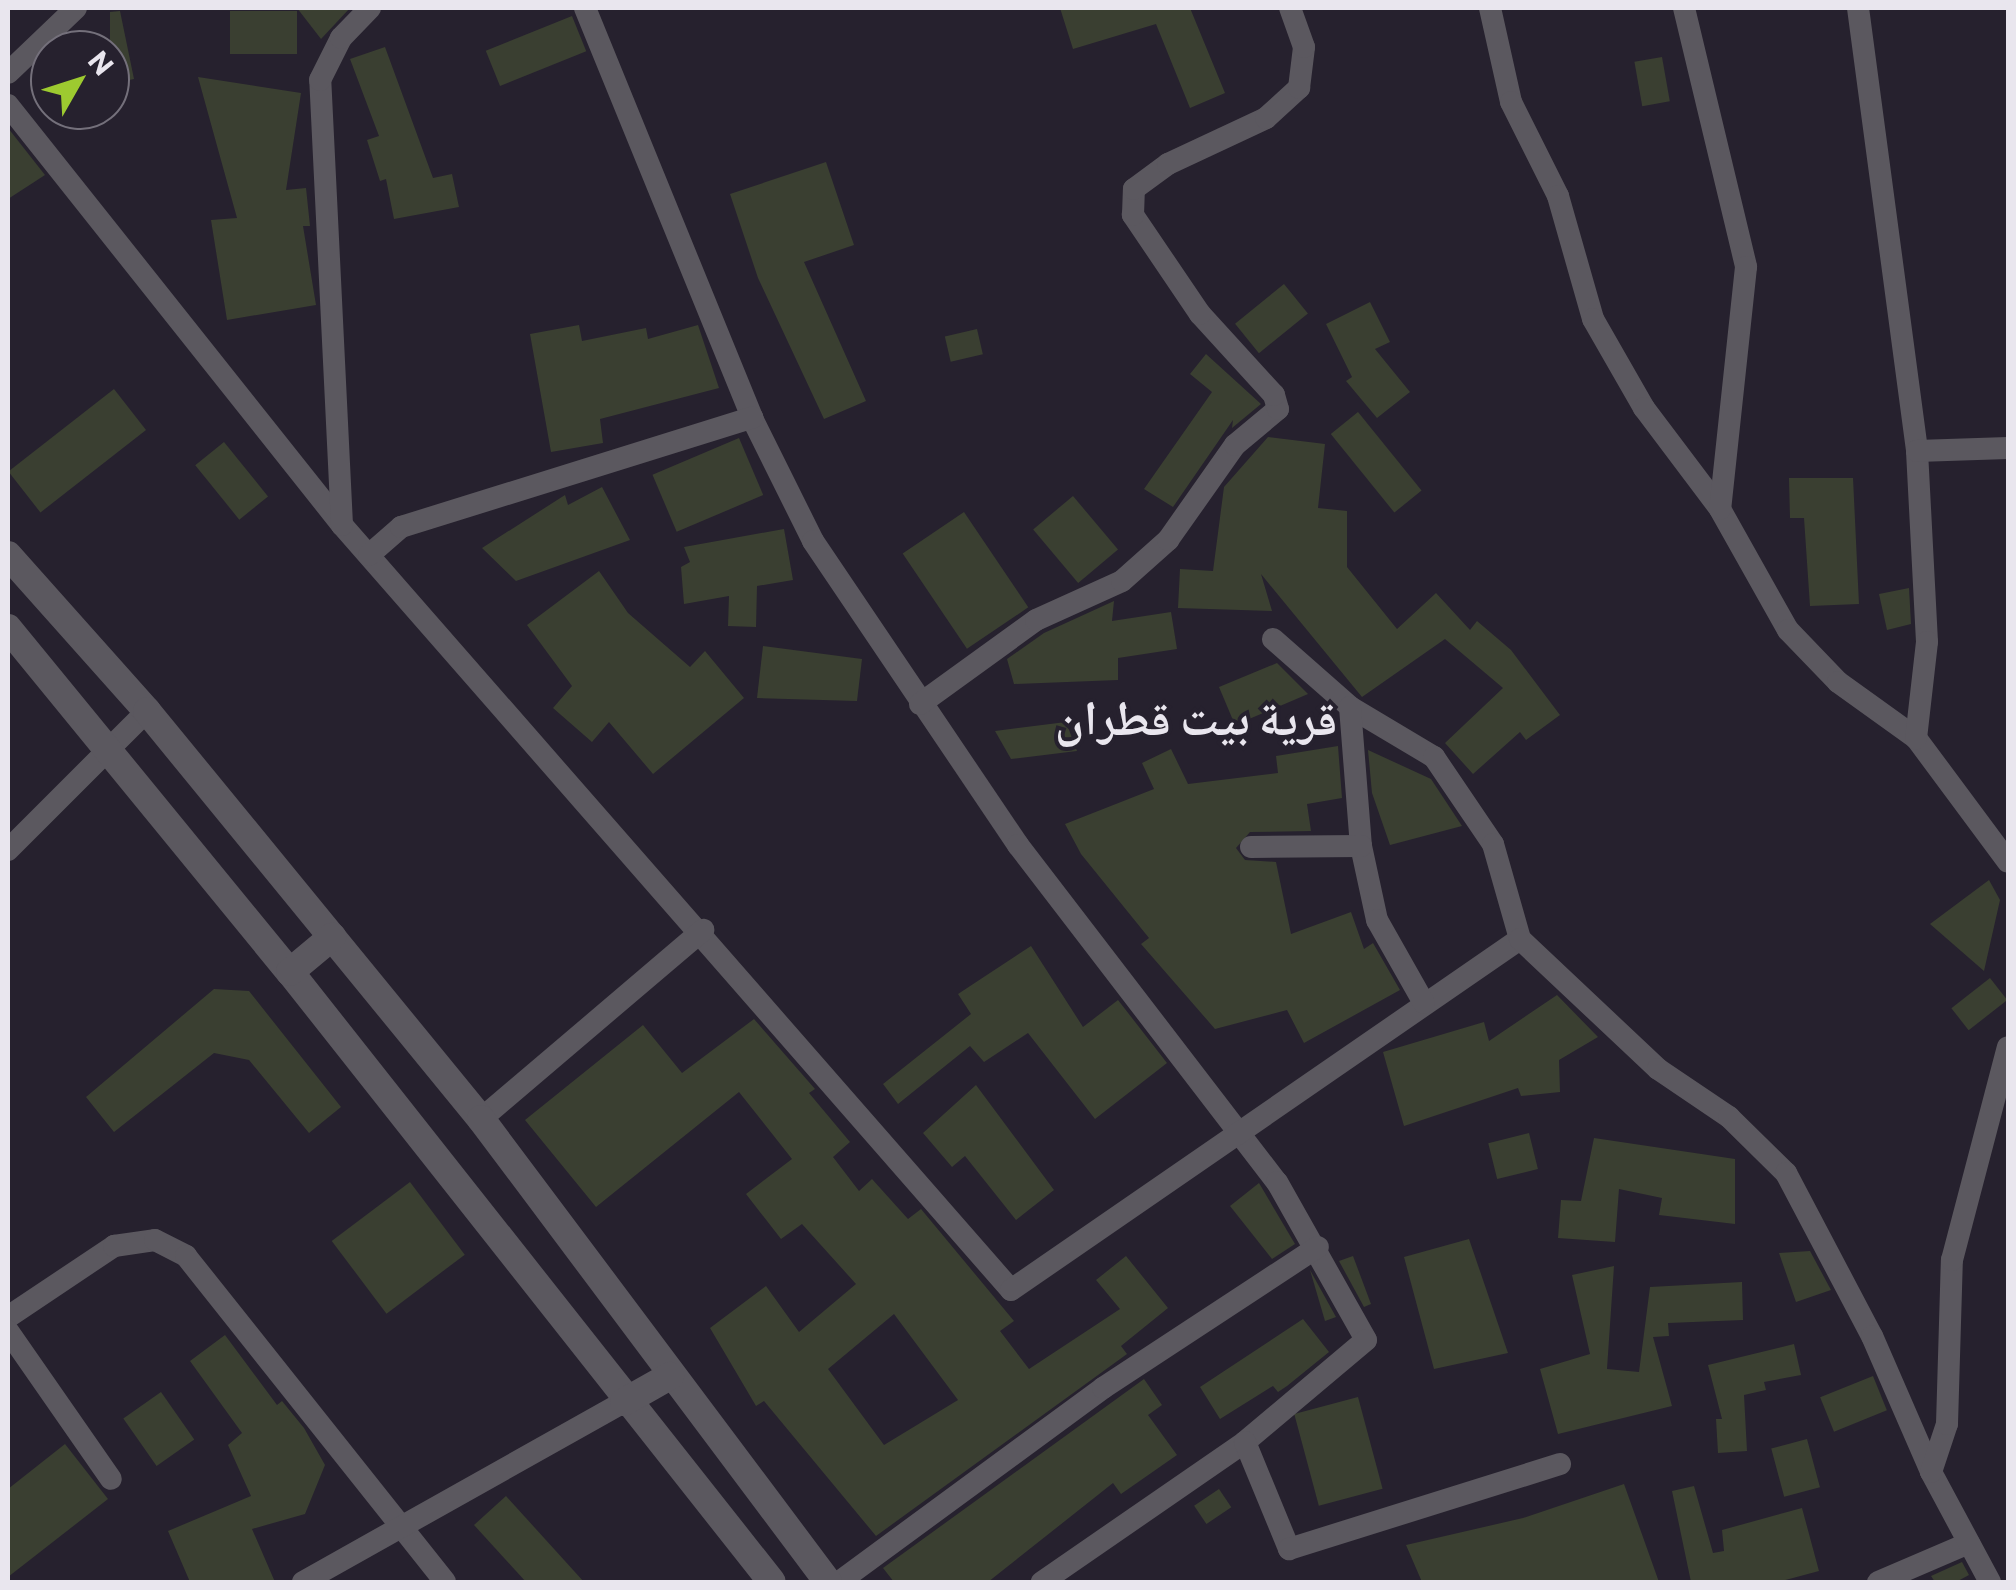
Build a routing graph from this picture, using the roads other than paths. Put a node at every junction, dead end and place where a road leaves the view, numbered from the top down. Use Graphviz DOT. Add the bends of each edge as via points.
graph roads {
  1 [pos="76,8"];
  2 [pos="370,8"];
  3 [pos="586,8"];
  4 [pos="1290,8"];
  5 [pos="1490,8"];
  6 [pos="1684,8"];
  7 [pos="1858,8"];
  8 [pos="8,73"];
  9 [pos="8,105"];
  10 [pos="752,418"];
  11 [pos="2008,448"];
  12 [pos="1917,451"];
  13 [pos="1720,509"];
  14 [pos="342,525"];
  15 [pos="8,555"];
  16 [pos="369,555"];
  17 [pos="8,628"];
  18 [pos="1274,640"];
  19 [pos="920,704"];
  20 [pos="1350,707"];
  21 [pos="147,711"];
  22 [pos="1916,738"];
  23 [pos="108,746"];
  24 [pos="1362,846"];
  25 [pos="1251,847"];
  26 [pos="8,850"];
  27 [pos="2008,862"];
  28 [pos="703,930"];
  29 [pos="332,937"];
  30 [pos="1520,939"];
  31 [pos="290,972"];
  32 [pos="1424,1003"];
  33 [pos="2008,1046"];
  34 [pos="481,1119"];
  35 [pos="1237,1128"];
  36 [pos="1318,1248"];
  37 [pos="8,1316"];
  38 [pos="8,1331"];
  39 [pos="670,1376"];
  40 [pos="624,1402"];
  41 [pos="1246,1442"];
  42 [pos="1560,1464"];
  43 [pos="1931,1472"];
  44 [pos="111,1479"];
  45 [pos="403,1528"];
  46 [pos="1969,1543"];
  47 [pos="302,1582"];
  48 [pos="445,1582"];
  49 [pos="772,1582"];
  50 [pos="828,1582"];
  51 [pos="839,1582"];
  52 [pos="1042,1582"];
  53 [pos="1878,1582"];
  54 [pos="1990,1582"];
  1 -- 8 [label="street"];
  2 -- 14 [label="street" via="341,38 320,80"];
  3 -- 10 [label="street"];
  4 -- 19 [label="street" via="1304,47 1299,88 1266,118 1168,164 1134,189 1132,215 1200,314 1274,395 1278,408 1235,446 1168,540 1122,581 1036,620"];
  5 -- 13 [label="street" via="1510,102 1558,196 1594,319 1644,408"];
  6 -- 13 [label="street" via="1746,266"];
  7 -- 12 [label="street"];
  9 -- 14 [label="street"];
  10 -- 16 [label="street" via="400,527"];
  10 -- 19 [label="street" via="813,541"];
  11 -- 12 [label="street"];
  12 -- 22 [label="street" via="1927,642"];
  13 -- 22 [label="street" via="1788,630 1838,682"];
  14 -- 16 [label="street"];
  15 -- 21 [label="street"];
  16 -- 28 [label="street"];
  17 -- 23 [label="street"];
  18 -- 20 [label="street"];
  19 -- 35 [label="street" via="1018,845"];
  20 -- 24 [label="street"];
  20 -- 30 [label="street" via="1434,758 1493,844"];
  21 -- 23 [label="street"];
  21 -- 29 [label="street"];
  22 -- 27 [label="street"];
  23 -- 26 [label="street"];
  23 -- 31 [label="street"];
  24 -- 25 [label="street"];
  24 -- 32 [label="street" via="1377,920"];
  28 -- 34 [label="street"];
  28 -- 35 [label="street" via="1011,1290"];
  29 -- 31 [label="street"];
  29 -- 34 [label="street"];
  30 -- 32 [label="street"];
  30 -- 43 [label="street" via="1658,1069 1728,1117 1786,1173 1872,1336"];
  31 -- 40 [label="street"];
  32 -- 35 [label="street"];
  33 -- 43 [label="street" via="1952,1260 1946,1424"];
  34 -- 39 [label="street"];
  35 -- 36 [label="street"];
  36 -- 41 [label="street" via="1366,1340"];
  36 -- 51 [label="street" via="1104,1388"];
  37 -- 45 [label="street" via="114,1246 155,1240 186,1256"];
  38 -- 44 [label="street"];
  39 -- 40 [label="street"];
  39 -- 50 [label="street"];
  40 -- 45 [label="street"];
  40 -- 49 [label="street"];
  41 -- 42 [label="street" via="1289,1548"];
  41 -- 52 [label="street"];
  43 -- 46 [label="street"];
  45 -- 47 [label="street"];
  45 -- 48 [label="street"];
  46 -- 53 [label="street"];
  46 -- 54 [label="street"];
}
